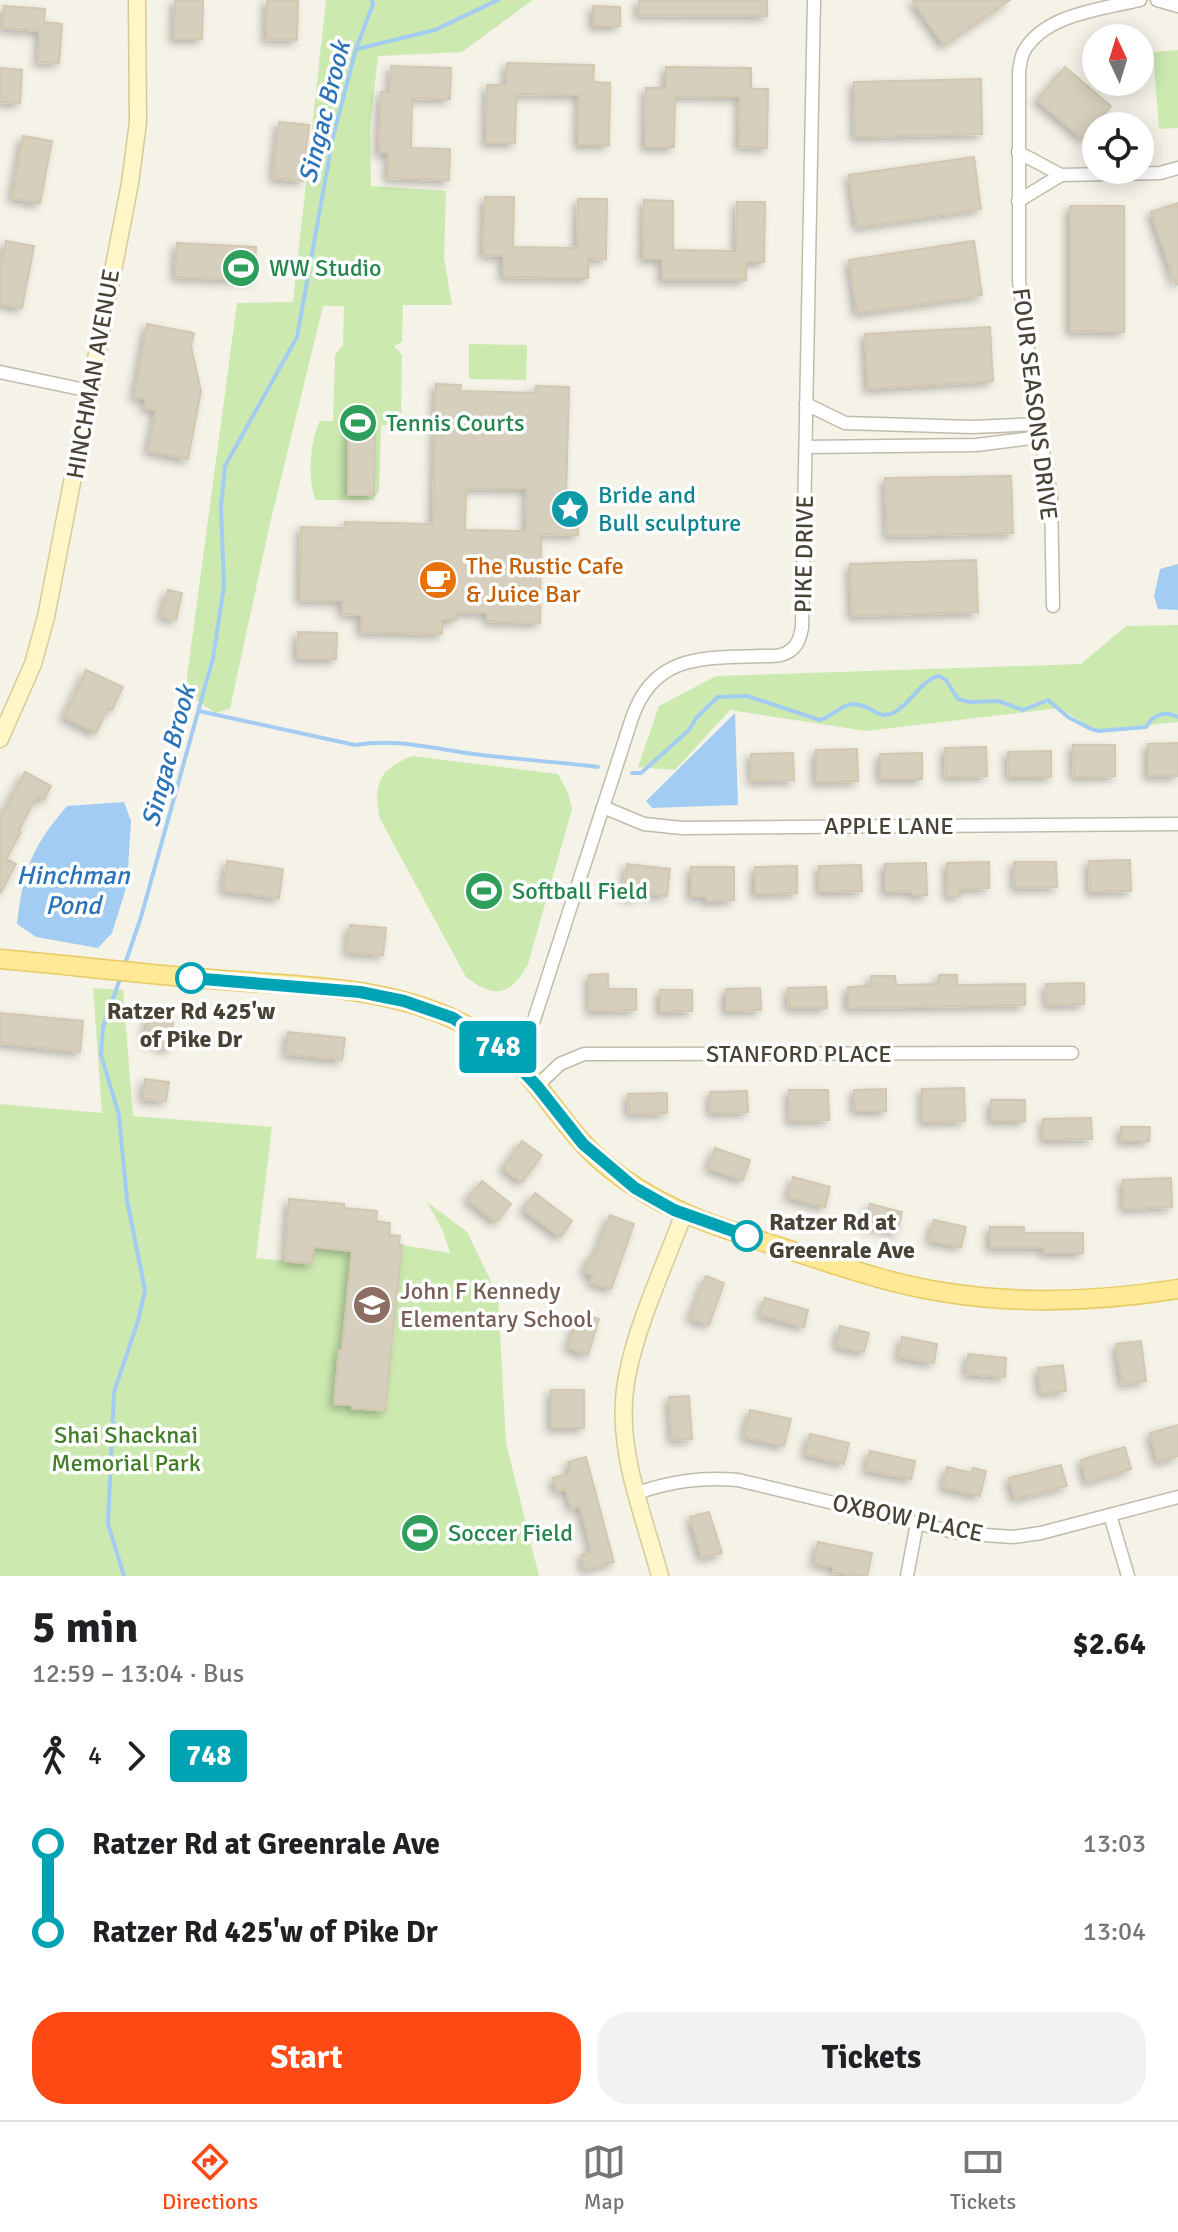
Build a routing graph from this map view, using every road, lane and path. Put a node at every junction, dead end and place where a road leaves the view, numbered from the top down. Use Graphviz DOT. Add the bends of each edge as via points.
graph roads {
  1 [pos="137,0"];
  2 [pos="814,0"];
  3 [pos="1140,0"];
  4 [pos="1157,0"];
  5 [pos="1178,6"];
  6 [pos="1018,152"];
  7 [pos="1178,168"];
  8 [pos="1061,175"];
  9 [pos="1018,201"];
  10 [pos="0,372"];
  11 [pos="90,391"];
  12 [pos="806,404"];
  13 [pos="899,424"];
  14 [pos="1039,431"];
  15 [pos="901,445"];
  16 [pos="806,447"];
  17 [pos="1053,606"];
  18 [pos="0,739"];
  19 [pos="603,807"];
  20 [pos="1178,824"];
  21 [pos="0,959"];
  22 [pos="1072,1053"];
  23 [pos="510,1057"];
  24 [pos="537,1086"];
  25 [pos="684,1213"];
  26 [pos="1178,1289"];
  27 [pos="637,1493"];
  28 [pos="1178,1497"];
  29 [pos="1110,1515"];
  30 [pos="917,1523"];
  31 [pos="660,1576"];
  32 [pos="907,1576"];
  33 [pos="1128,1576"];
  1 -- 11 [label="street, HINCHMAN AVENUE" via="136,147"];
  2 -- 12 [label="street, PIKE DRIVE"];
  3 -- 6 [label="street, FOUR SEASONS DRIVE" via="1059,21 1023,53"];
  4 -- 5 [label="street"];
  6 -- 8 [label="street"];
  6 -- 9 [label="street, FOUR SEASONS DRIVE"];
  7 -- 8 [label="street"];
  8 -- 9 [label="street"];
  9 -- 14 [label="street, FOUR SEASONS DRIVE" via="1019,281"];
  10 -- 11 [label="street"];
  11 -- 18 [label="street, HINCHMAN AVENUE" via="46,617 33,664"];
  12 -- 13 [label="street" via="845,423"];
  12 -- 16 [label="street, PIKE DRIVE"];
  13 -- 14 [label="street"];
  13 -- 15 [label="street"];
  14 -- 15 [label="street" via="976,445"];
  14 -- 17 [label="street, FOUR SEASONS DRIVE" via="1051,495"];
  15 -- 16 [label="street"];
  16 -- 19 [label="street, PIKE DRIVE" via="802,628 794,648 781,656 684,661 656,680 635,711"];
  19 -- 20 [label="street, APPLE LANE" via="644,824 682,828"];
  19 -- 23 [label="street, PIKE DRIVE" via="531,1029"];
  21 -- 23 [label="main road" via="360,992 453,1018"];
  22 -- 24 [label="street, STANFORD PLACE" via="584,1054 560,1064"];
  23 -- 24 [label="main road"];
  24 -- 25 [label="main road" via="601,1162 655,1201"];
  25 -- 26 [label="main road" via="854,1271 948,1293 1072,1300"];
  25 -- 27 [label="street" via="627,1376 623,1404"];
  27 -- 30 [label="street, OXBOW PLACE" via="684,1480 738,1480"];
  27 -- 31 [label="street"];
  28 -- 29 [label="street, OXBOW PLACE"];
  29 -- 30 [label="street, OXBOW PLACE" via="1013,1537"];
  29 -- 33 [label="street"];
  30 -- 32 [label="street"];
}
